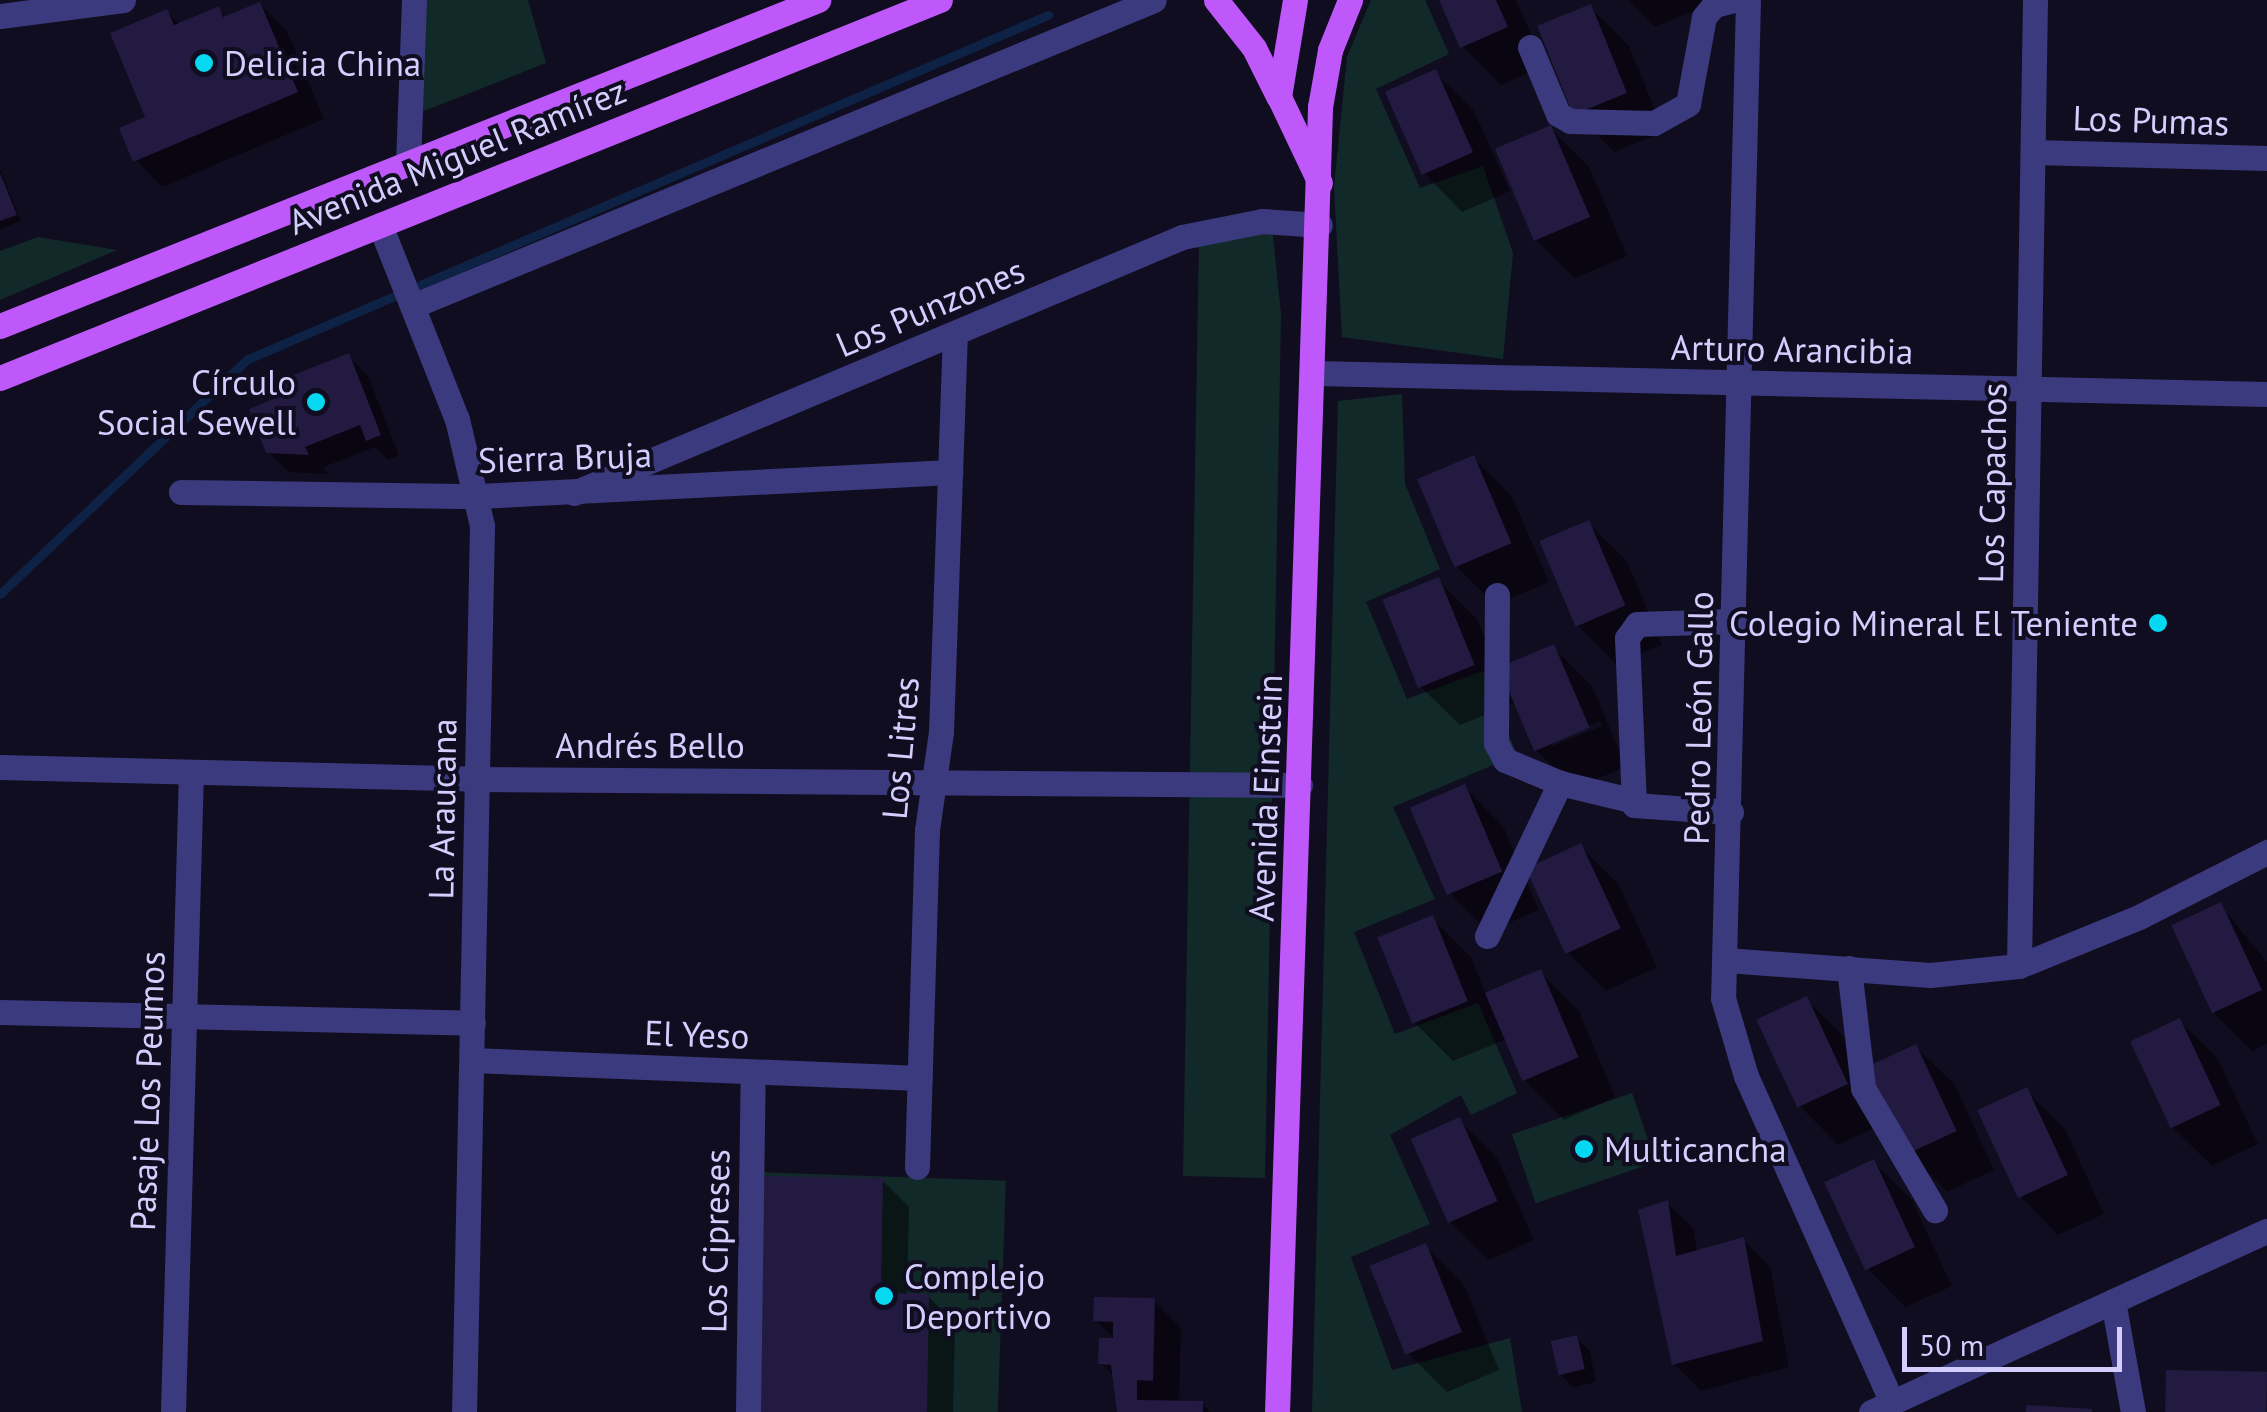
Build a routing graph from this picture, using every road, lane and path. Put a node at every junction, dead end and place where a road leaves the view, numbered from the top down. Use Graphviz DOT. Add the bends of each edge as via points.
graph roads {
  1 [pos="123,0"];
  2 [pos="414,0"];
  3 [pos="818,0"];
  4 [pos="940,0"];
  5 [pos="1154,0"];
  6 [pos="1216,0"];
  7 [pos="1296,0"];
  8 [pos="1350,0"];
  9 [pos="1734,0"];
  10 [pos="1748,0"];
  11 [pos="2020,0"];
  12 [pos="2035,1"];
  13 [pos="0,16"];
  14 [pos="1530,47"];
  15 [pos="1278,98"];
  16 [pos="2032,152"];
  17 [pos="2267,158"];
  18 [pos="408,164"];
  19 [pos="1322,186"];
  20 [pos="380,225"];
  21 [pos="1320,225"];
  22 [pos="415,305"];
  23 [pos="0,326"];
  24 [pos="955,336"];
  25 [pos="1315,374"];
  26 [pos="0,378"];
  27 [pos="1738,383"];
  28 [pos="2029,389"];
  29 [pos="2267,394"];
  30 [pos="950,472"];
  31 [pos="181,492"];
  32 [pos="574,493"];
  33 [pos="478,496"];
  34 [pos="1497,595"];
  35 [pos="1735,621"];
  36 [pos="0,767"];
  37 [pos="191,772"];
  38 [pos="478,779"];
  39 [pos="934,782"];
  40 [pos="1560,783"];
  41 [pos="1300,785"];
  42 [pos="1630,800"];
  43 [pos="1731,812"];
  44 [pos="2267,852"];
  45 [pos="1487,936"];
  46 [pos="1726,960"];
  47 [pos="2019,966"];
  48 [pos="1850,968"];
  49 [pos="0,1012"];
  50 [pos="184,1017"];
  51 [pos="472,1023"];
  52 [pos="472,1060"];
  53 [pos="753,1072"];
  54 [pos="920,1078"];
  55 [pos="918,1167"];
  56 [pos="1935,1210"];
  57 [pos="2267,1231"];
  58 [pos="2112,1301"];
  59 [pos="1882,1407"];
  60 [pos="173,1412"];
  61 [pos="464,1412"];
  62 [pos="748,1412"];
  63 [pos="1277,1412"];
  64 [pos="2133,1412"];
  1 -- 13 [label="street"];
  2 -- 18 [label="street"];
  3 -- 18 [label="main road, Avenida Miguel Ramírez"];
  4 -- 20 [label="main road, Avenida Miguel Ramírez"];
  5 -- 22 [label="street"];
  6 -- 15 [label="main road, Avenida Einstein" via="1254,48"];
  7 -- 15 [label="main road"];
  8 -- 19 [label="main road, Avenida Einstein" via="1330,50 1320,107"];
  9 -- 14 [label="street" via="1704,16 1688,104 1654,123 1570,121 1558,114"];
  10 -- 27 [label="street, Pedro León Gallo"];
  11 -- 12 [label="street"];
  12 -- 16 [label="street, Los Capachos"];
  15 -- 19 [label="main road, Avenida Einstein"];
  16 -- 17 [label="street, Los Pumas"];
  16 -- 28 [label="street, Los Capachos"];
  18 -- 23 [label="main road, Avenida Miguel Ramírez"];
  19 -- 21 [label="main road, Avenida Einstein"];
  20 -- 22 [label="street, La Araucana"];
  20 -- 26 [label="main road, Avenida Miguel Ramírez"];
  21 -- 24 [label="street, Los Punzones" via="1262,221 1182,237"];
  21 -- 25 [label="main road, Avenida Einstein"];
  22 -- 33 [label="street, La Araucana"];
  24 -- 30 [label="street, Los Litres"];
  24 -- 32 [label="street, Los Punzones"];
  25 -- 27 [label="street, Arturo Arancibia"];
  25 -- 41 [label="main road, Avenida Einstein"];
  27 -- 28 [label="street, Arturo Arancibia"];
  27 -- 35 [label="street, Pedro León Gallo"];
  28 -- 29 [label="street, Arturo Arancibia"];
  28 -- 47 [label="street, Los Capachos"];
  30 -- 32 [label="street, Sierra Bruja"];
  30 -- 39 [label="street, Los Litres"];
  31 -- 33 [label="street, Sierra Bruja"];
  32 -- 33 [label="street, Sierra Bruja"];
  33 -- 38 [label="street, La Araucana"];
  34 -- 40 [label="street" via="1496,743 1505,760"];
  35 -- 42 [label="street" via="1637,624 1631,630"];
  35 -- 43 [label="street, Pedro León Gallo"];
  36 -- 37 [label="street, Andrés Bello"];
  37 -- 38 [label="street, Andrés Bello"];
  37 -- 50 [label="street, Pasaje Los Peumos"];
  38 -- 39 [label="street, Andrés Bello"];
  38 -- 51 [label="street, La Araucana"];
  39 -- 41 [label="street, Andrés Bello"];
  39 -- 54 [label="street, Los Litres"];
  40 -- 42 [label="street"];
  40 -- 45 [label="street"];
  41 -- 63 [label="main road, Avenida Einstein"];
  42 -- 43 [label="street" via="1640,807"];
  43 -- 46 [label="street, Pedro León Gallo"];
  44 -- 47 [label="street" via="2139,917"];
  46 -- 48 [label="street"];
  46 -- 59 [label="street, Pedro León Gallo" via="1723,998 1731,1039"];
  47 -- 48 [label="street" via="1930,975"];
  48 -- 56 [label="street" via="1863,1088"];
  49 -- 50 [label="street"];
  50 -- 51 [label="street"];
  50 -- 60 [label="street, Pasaje Los Peumos"];
  51 -- 52 [label="street, La Araucana"];
  52 -- 53 [label="street, El Yeso"];
  52 -- 61 [label="street, La Araucana"];
  53 -- 54 [label="street, El Yeso"];
  53 -- 62 [label="street, Los Cipreses"];
  54 -- 55 [label="street, Los Litres"];
  57 -- 58 [label="street"];
  58 -- 59 [label="street"];
  58 -- 64 [label="street"];
}
